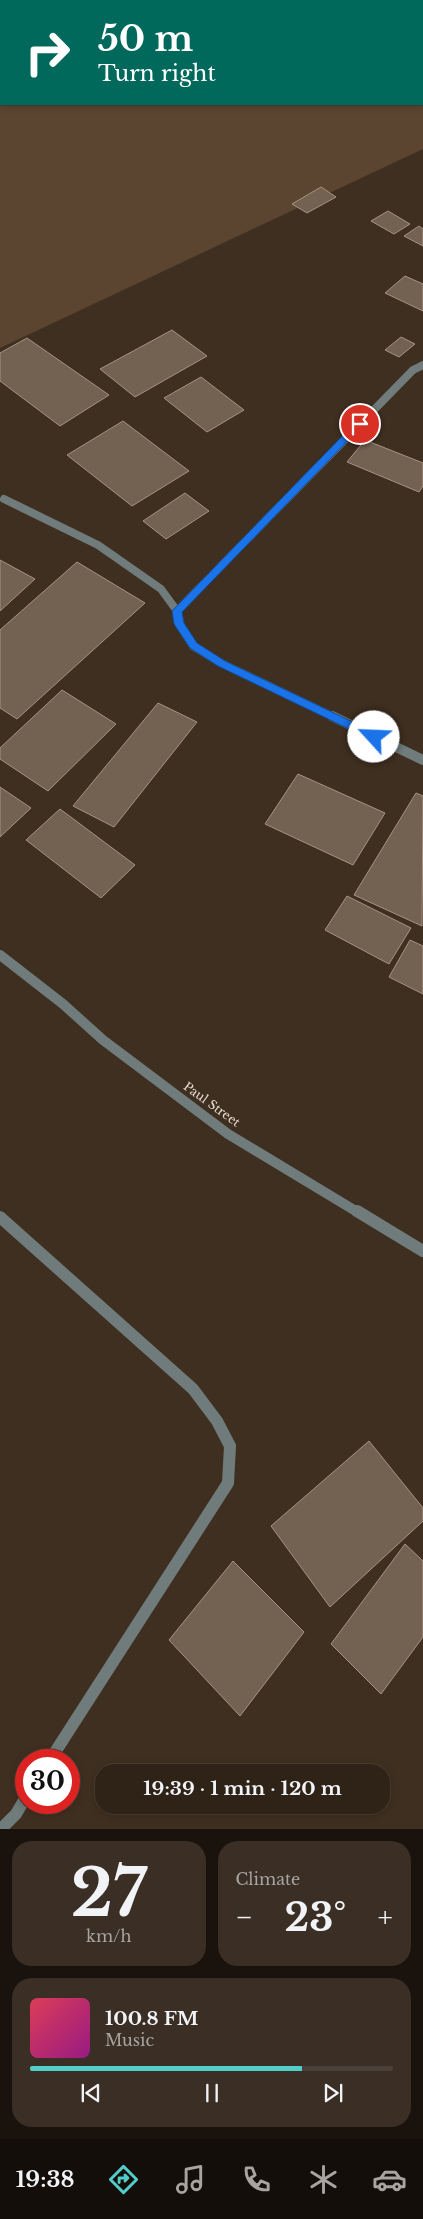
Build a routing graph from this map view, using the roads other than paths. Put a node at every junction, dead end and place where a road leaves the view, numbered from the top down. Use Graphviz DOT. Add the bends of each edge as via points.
graph roads {
  1 [pos="423,365"];
  2 [pos="4,499"];
  3 [pos="177,611"];
  4 [pos="423,760"];
  5 [pos="0,955"];
  6 [pos="0,1217"];
  7 [pos="423,1251"];
  8 [pos="57,1749"];
  9 [pos="16,1814"];
  10 [pos="1,1829"];
  1 -- 3 [label="street" via="413,370"];
  2 -- 3 [label="street" via="98,546 161,589"];
  3 -- 4 [label="street" via="179,624 194,646 221,663"];
  5 -- 7 [label="street, Paul Street" via="103,1040 228,1134"];
  6 -- 8 [label="street" via="193,1389 217,1421 230,1446 228,1483"];
  9 -- 10 [label="street"];
}
